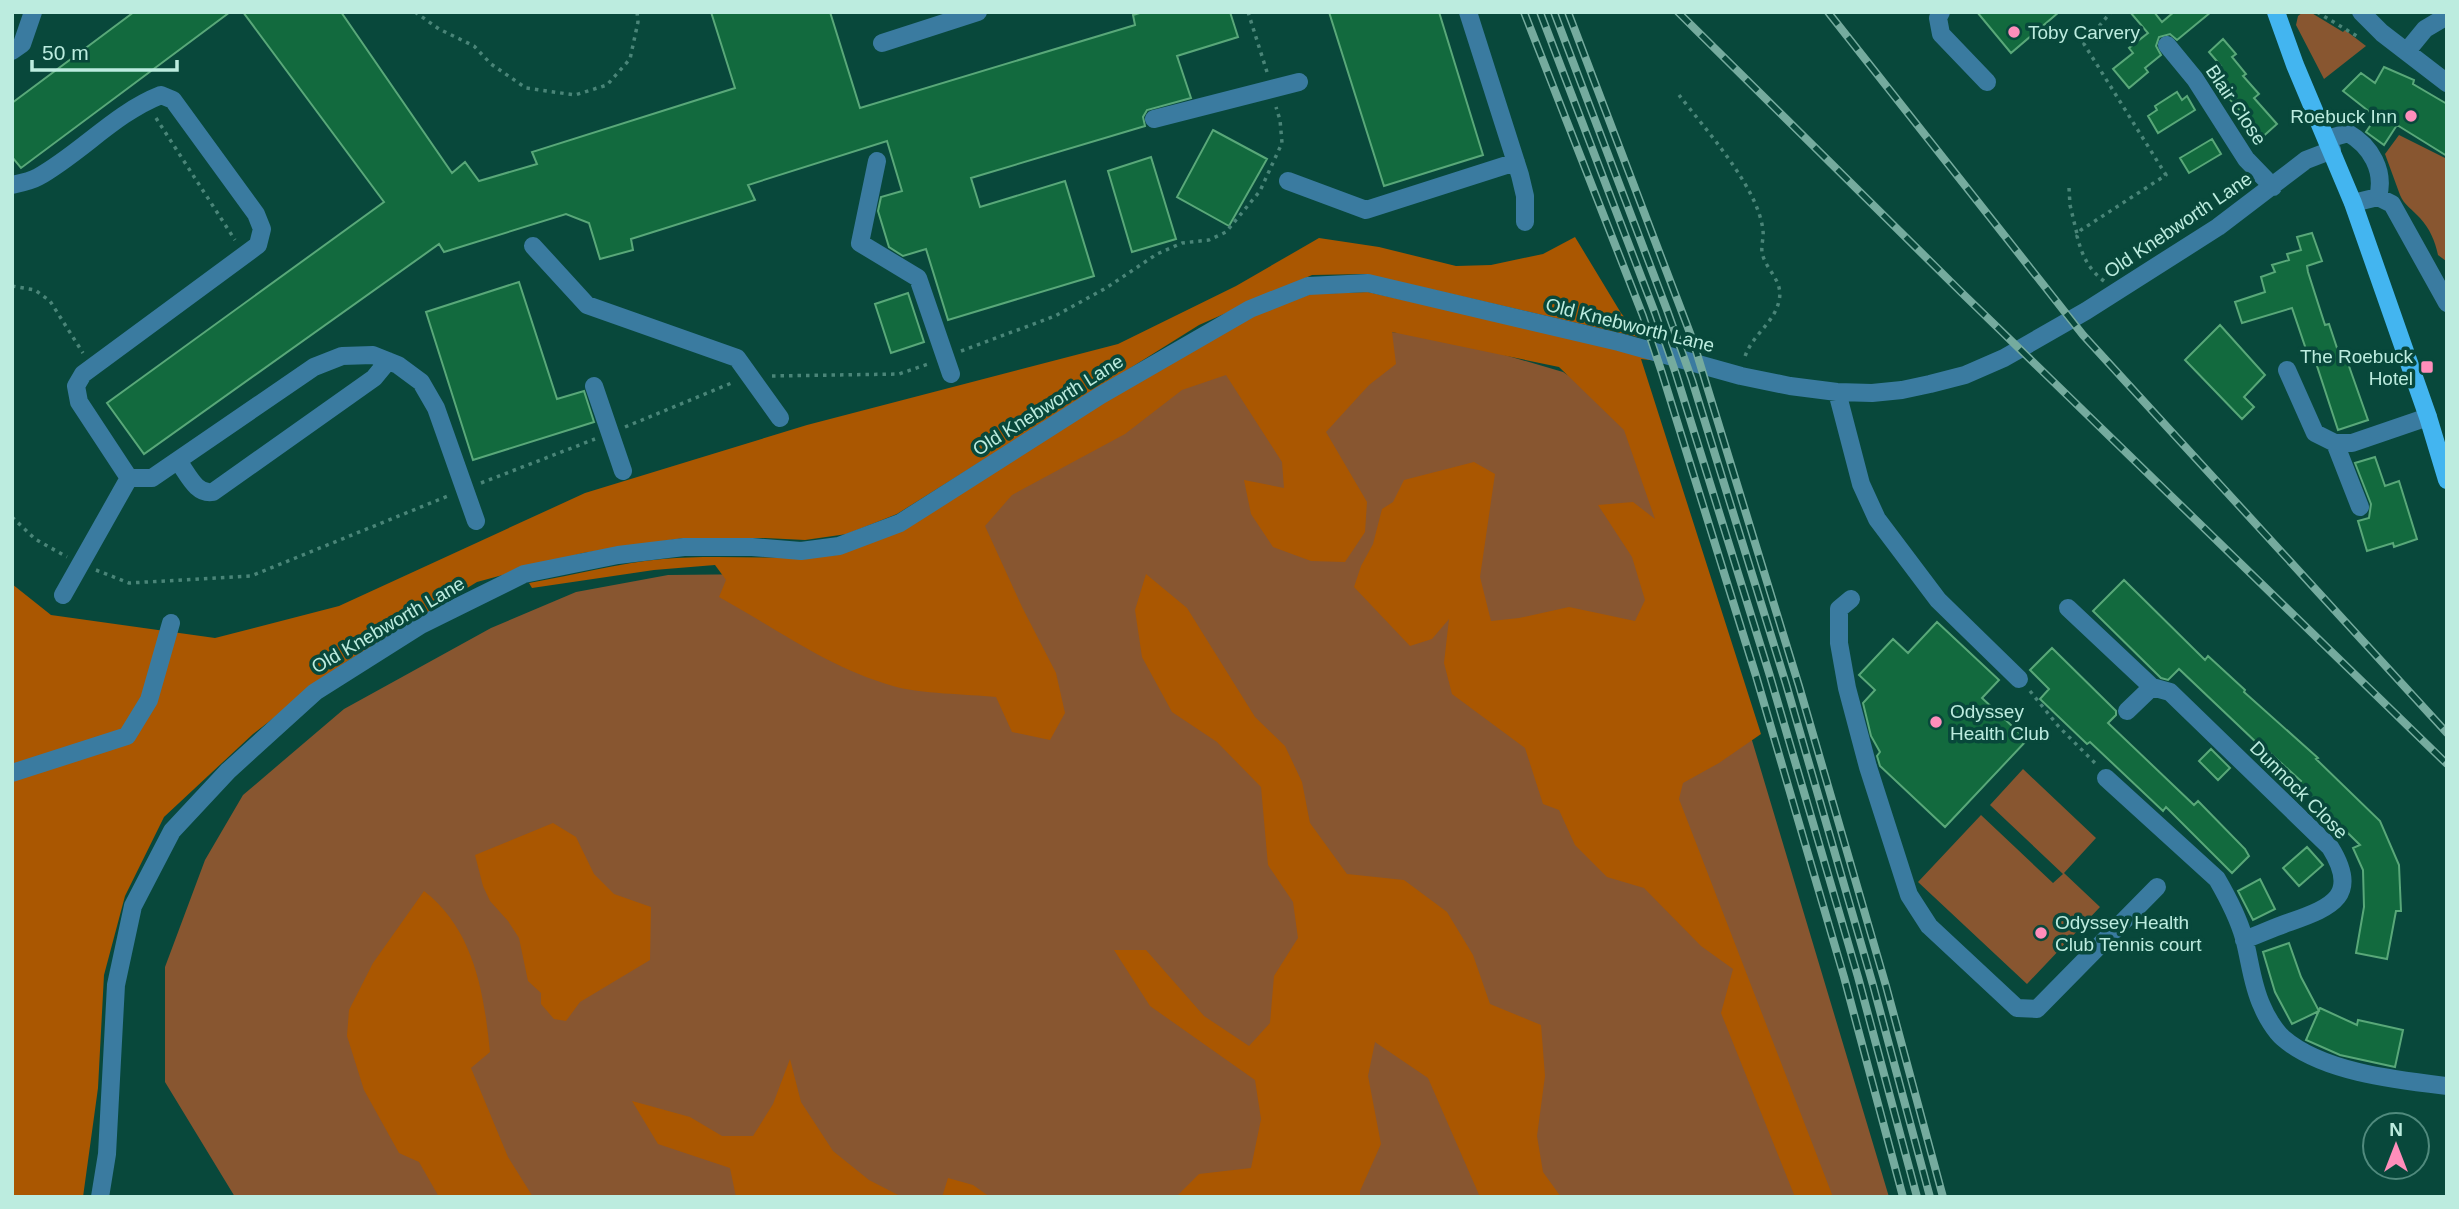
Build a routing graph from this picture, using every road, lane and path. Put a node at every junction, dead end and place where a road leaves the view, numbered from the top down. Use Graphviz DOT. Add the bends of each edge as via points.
graph roads {
  1 [pos="33,12"];
  2 [pos="415,12"];
  3 [pos="637,12"];
  4 [pos="978,12"];
  5 [pos="1468,12"];
  6 [pos="1941,12"];
  7 [pos="2111,12"];
  8 [pos="2276,12"];
  9 [pos="2316,12"];
  10 [pos="2361,12"];
  11 [pos="2447,16"];
  12 [pos="2342,26"];
  13 [pos="882,43"];
  14 [pos="2167,45"];
  15 [pos="12,51"];
  16 [pos="2407,51"];
  17 [pos="1299,82"];
  18 [pos="1987,82"];
  19 [pos="2447,83"];
  20 [pos="1679,95"];
  21 [pos="145,101"];
  22 [pos="1154,119"];
  23 [pos="2330,144"];
  24 [pos="877,161"];
  25 [pos="1516,162"];
  26 [pos="1288,181"];
  27 [pos="12,185"];
  28 [pos="2273,187"];
  29 [pos="2069,188"];
  30 [pos="2378,197"];
  31 [pos="2353,203"];
  32 [pos="1525,222"];
  33 [pos="2077,236"];
  34 [pos="533,246"];
  35 [pos="245,255"];
  36 [pos="12,286"];
  37 [pos="2117,293"];
  38 [pos="2447,303"];
  39 [pos="388,361"];
  40 [pos="92,367"];
  41 [pos="2287,370"];
  42 [pos="951,374"];
  43 [pos="1741,376"];
  44 [pos="593,386"];
  45 [pos="1837,392"];
  46 [pos="2428,417"];
  47 [pos="780,418"];
  48 [pos="2335,443"];
  49 [pos="178,461"];
  50 [pos="623,471"];
  51 [pos="129,478"];
  52 [pos="2447,480"];
  53 [pos="464,490"];
  54 [pos="2360,507"];
  55 [pos="12,517"];
  56 [pos="476,521"];
  57 [pos="81,565"];
  58 [pos="62,595"];
  59 [pos="1851,599"];
  60 [pos="2068,608"];
  61 [pos="171,623"];
  62 [pos="2020,679"];
  63 [pos="2152,687"];
  64 [pos="2127,711"];
  65 [pos="12,772"];
  66 [pos="2106,778"];
  67 [pos="2157,887"];
  68 [pos="2244,940"];
  69 [pos="2447,1086"];
  70 [pos="100,1197"];
  1 -- 15 [label="street" via="22,44"];
  2 -- 3 [label="path" via="474,46 526,88 575,95 607,85 630,59"];
  4 -- 13 [label="street"];
  5 -- 25 [label="street"];
  6 -- 18 [label="street" via="1941,34"];
  7 -- 33 [label="path" via="2084,44 2166,175"];
  8 -- 23 [label="main road"];
  9 -- 12 [label="path"];
  10 -- 16 [label="street"];
  11 -- 16 [label="street" via="2425,29"];
  14 -- 28 [label="street, Blair Close" via="2195,79 2246,159"];
  16 -- 19 [label="street"];
  17 -- 22 [label="street"];
  20 -- 43 [label="path" via="1749,191 1763,229 1762,253 1779,290 1774,316 1749,346"];
  21 -- 27 [label="street" via="36,178"];
  21 -- 35 [label="path"];
  21 -- 35 [label="street" via="160,95 173,100 256,214 262,229 258,245"];
  23 -- 28 [label="street, Old Knebworth Lane"];
  23 -- 30 [label="street" via="2348,133 2371,153 2382,183"];
  23 -- 31 [label="main road"];
  24 -- 42 [label="street" via="860,243 918,278"];
  25 -- 26 [label="street" via="1366,210"];
  25 -- 32 [label="street" via="1525,196"];
  28 -- 37 [label="street, Old Knebworth Lane"];
  29 -- 33 [label="path"];
  30 -- 31 [label="street"];
  30 -- 38 [label="street" via="2399,214"];
  31 -- 46 [label="main road"];
  33 -- 37 [label="path" via="2091,272"];
  34 -- 47 [label="street" via="587,305 737,358"];
  35 -- 40 [label="street"];
  36 -- 40 [label="path" via="35,290 50,301"];
  37 -- 45 [label="street, Old Knebworth Lane" via="2004,358 1965,375 1902,390"];
  39 -- 49 [label="street" via="373,355 342,356 314,367"];
  39 -- 49 [label="street" via="374,379 214,492 200,491"];
  39 -- 53 [label="street" via="421,382 436,408"];
  40 -- 51 [label="street" via="76,387 79,402"];
  41 -- 48 [label="street" via="2315,433"];
  43 -- 45 [label="street, Old Knebworth Lane"];
  43 -- 70 [label="street, Old Knebworth Lane" via="1368,283 1308,286 1250,309 1101,395 900,523 839,546 801,551 684,547 524,574 421,625 315,692 228,771 172,831 133,906 116,985 107,1154"];
  44 -- 50 [label="street"];
  45 -- 62 [label="street" via="1861,484 1877,519 1938,600"];
  46 -- 48 [label="street" via="2352,443"];
  46 -- 52 [label="main road"];
  48 -- 54 [label="street"];
  49 -- 51 [label="street" via="152,478"];
  51 -- 57 [label="street"];
  53 -- 56 [label="street"];
  53 -- 57 [label="path" via="251,576 129,583"];
  55 -- 57 [label="path" via="35,539"];
  57 -- 58 [label="street"];
  59 -- 67 [label="street" via="1839,609 1847,688 1909,895 1929,926 2017,1008 2036,1009"];
  60 -- 63 [label="street, Dunnock Close"];
  61 -- 65 [label="street" via="149,700 127,736"];
  62 -- 66 [label="path"];
  63 -- 64 [label="street"];
  63 -- 68 [label="street, Dunnock Close" via="2170,692 2330,847 2343,871 2343,885 2329,907"];
  66 -- 68 [label="street" via="2217,879"];
  68 -- 69 [label="street" via="2262,1006 2281,1037 2313,1058"];
}
